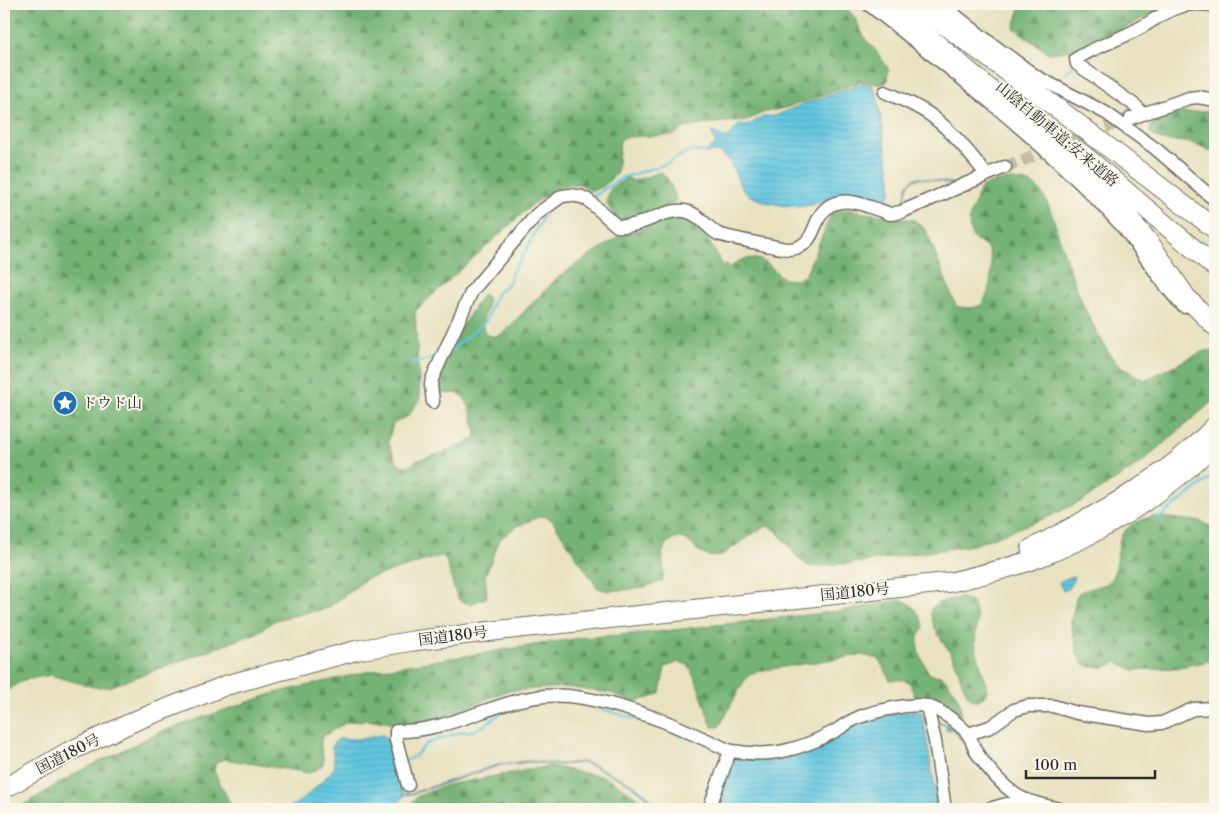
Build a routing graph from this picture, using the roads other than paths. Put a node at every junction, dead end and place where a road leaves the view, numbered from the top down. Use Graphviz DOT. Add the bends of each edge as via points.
graph roads {
  1 [pos="868,4"];
  2 [pos="890,4"];
  3 [pos="897,4"];
  4 [pos="916,4"];
  5 [pos="941,4"];
  6 [pos="1191,4"];
  7 [pos="1196,4"];
  8 [pos="1215,5"];
  9 [pos="884,92"];
  10 [pos="1215,100"];
  11 [pos="1005,167"];
  12 [pos="986,174"];
  13 [pos="1215,200"];
  14 [pos="1215,229"];
  15 [pos="1215,267"];
  16 [pos="1215,326"];
  17 [pos="1215,332"];
  18 [pos="433,402"];
  19 [pos="1215,426"];
  20 [pos="1215,443"];
  21 [pos="928,584"];
  22 [pos="1215,708"];
  23 [pos="929,716"];
  24 [pos="968,734"];
  25 [pos="730,750"];
  26 [pos="408,785"];
  27 [pos="4,789"];
  28 [pos="1024,799"];
  29 [pos="710,809"];
  30 [pos="945,809"];
  31 [pos="989,809"];
  32 [pos="1059,809"];
  1 -- 17 [label="street" via="942,62 1062,166 1142,250 1180,303"];
  2 -- 16 [label="highway" via="1113,199 1151,245 1186,297"];
  3 -- 15 [label="highway, 山陰自動車道;安来道路" via="1056,132"];
  4 -- 14 [label="highway"];
  5 -- 13 [label="street" via="1037,77 1106,113 1156,149"];
  6 -- 7 [label="street"];
  6 -- 10 [label="street" via="1168,11 1075,61 1137,107 1136,116 1189,98"];
  7 -- 8 [label="street"];
  9 -- 12 [label="street" via="932,116"];
  11 -- 12 [label="street"];
  12 -- 18 [label="street" via="901,212 889,214 856,202 830,206 822,213 808,241 786,249 723,236 691,213 682,211 630,226 618,226 582,197 562,196 537,214 472,291 432,379"];
  19 -- 21 [label="highway, 国道180号" via="1157,475 1105,510 1026,551"];
  20 -- 21 [label="highway, 国道180号" via="1132,510 1087,537 1028,561 951,582"];
  21 -- 27 [label="highway, 国道180号" via="493,631 358,650 227,685 137,720 68,752"];
  22 -- 24 [label="street" via="1193,709 1162,723 1149,724 1053,706 1028,706 1014,710 990,727"];
  23 -- 24 [label="street" via="936,710"];
  23 -- 25 [label="street" via="907,706 854,719 820,738 787,750 759,753"];
  23 -- 30 [label="street"];
  24 -- 28 [label="street" via="986,765"];
  25 -- 26 [label="street" via="663,721 599,701 544,696 516,701 441,726 396,732"];
  25 -- 29 [label="street"];
  28 -- 31 [label="street"];
  28 -- 32 [label="street"];
}
